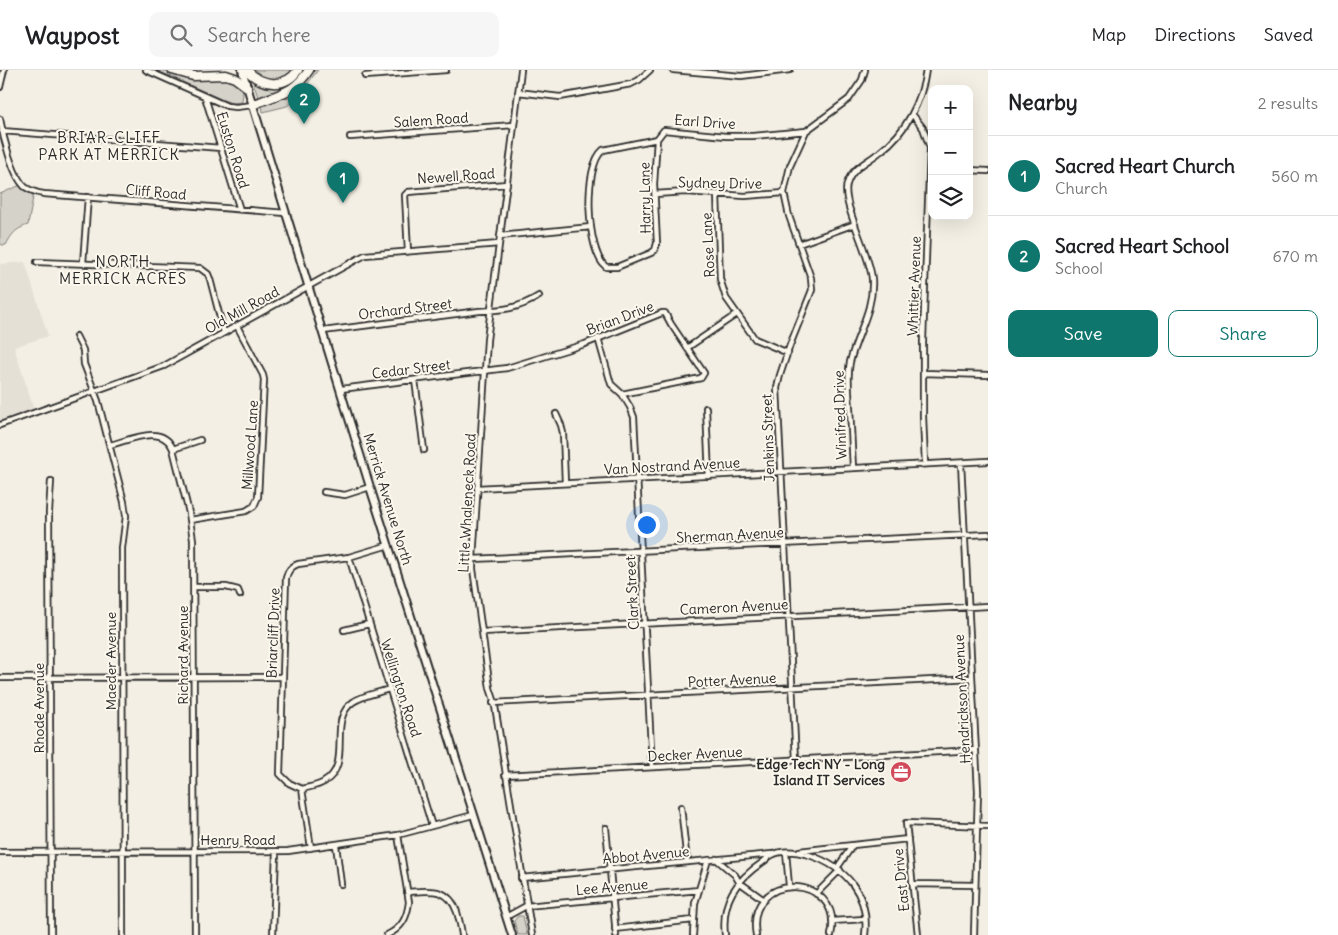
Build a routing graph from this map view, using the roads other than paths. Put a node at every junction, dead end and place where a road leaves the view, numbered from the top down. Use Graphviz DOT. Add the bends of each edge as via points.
graph roads {
  1 [pos="146,70"];
  2 [pos="172,70"];
  3 [pos="242,70"];
  4 [pos="247,70"];
  5 [pos="298,70"];
  6 [pos="309,70"];
  7 [pos="446,70"];
  8 [pos="521,70"];
  9 [pos="650,70"];
  10 [pos="673,70"];
  11 [pos="790,70"];
  12 [pos="865,70"];
  13 [pos="926,70"];
  14 [pos="4,71"];
  15 [pos="365,76"];
  16 [pos="0,87"];
  17 [pos="247,87"];
  18 [pos="518,92"];
  19 [pos="205,97"];
  20 [pos="252,105"];
  21 [pos="912,114"];
  22 [pos="0,119"];
  23 [pos="514,125"];
  24 [pos="2,131"];
  25 [pos="806,131"];
  26 [pos="350,137"];
  27 [pos="928,137"];
  28 [pos="657,139"];
  29 [pos="221,148"];
  30 [pos="973,170"];
  31 [pos="988,171"];
  32 [pos="931,175"];
  33 [pos="507,184"];
  34 [pos="784,193"];
  35 [pos="655,194"];
  36 [pos="717,194"];
  37 [pos="88,198"];
  38 [pos="240,210"];
  39 [pos="286,213"];
  40 [pos="855,224"];
  41 [pos="591,227"];
  42 [pos="500,236"];
  43 [pos="499,244"];
  44 [pos="800,244"];
  45 [pos="408,252"];
  46 [pos="37,262"];
  47 [pos="82,263"];
  48 [pos="308,285"];
  49 [pos="540,296"];
  50 [pos="491,310"];
  51 [pos="736,314"];
  52 [pos="237,326"];
  53 [pos="323,331"];
  54 [pos="224,333"];
  55 [pos="76,336"];
  56 [pos="598,338"];
  57 [pos="687,348"];
  58 [pos="788,353"];
  59 [pos="485,371"];
  60 [pos="923,373"];
  61 [pos="988,375"];
  62 [pos="415,380"];
  63 [pos="341,389"];
  64 [pos="94,391"];
  65 [pos="622,394"];
  66 [pos="706,408"];
  67 [pos="556,414"];
  68 [pos="0,425"];
  69 [pos="200,440"];
  70 [pos="110,445"];
  71 [pos="173,449"];
  72 [pos="424,450"];
  73 [pos="988,461"];
  74 [pos="961,463"];
  75 [pos="925,464"];
  76 [pos="853,468"];
  77 [pos="781,472"];
  78 [pos="709,476"];
  79 [pos="637,480"];
  80 [pos="51,481"];
  81 [pos="565,483"];
  82 [pos="370,487"];
  83 [pos="477,488"];
  84 [pos="324,492"];
  85 [pos="190,520"];
  86 [pos="988,534"];
  87 [pos="965,535"];
  88 [pos="785,544"];
  89 [pos="389,545"];
  90 [pos="641,551"];
  91 [pos="349,557"];
  92 [pos="473,560"];
  93 [pos="194,587"];
  94 [pos="240,595"];
  95 [pos="968,606"];
  96 [pos="988,606"];
  97 [pos="788,616"];
  98 [pos="644,623"];
  99 [pos="369,624"];
  100 [pos="344,630"];
  101 [pos="482,632"];
  102 [pos="194,677"];
  103 [pos="282,677"];
  104 [pos="0,678"];
  105 [pos="50,678"];
  106 [pos="122,678"];
  107 [pos="972,678"];
  108 [pos="792,688"];
  109 [pos="389,689"];
  110 [pos="648,695"];
  111 [pos="493,703"];
  112 [pos="976,750"];
  113 [pos="796,760"];
  114 [pos="652,767"];
  115 [pos="504,775"];
  116 [pos="302,789"];
  117 [pos="681,807"];
  118 [pos="473,815"];
  119 [pos="432,826"];
  120 [pos="978,826"];
  121 [pos="988,826"];
  122 [pos="606,828"];
  123 [pos="398,835"];
  124 [pos="908,839"];
  125 [pos="336,845"];
  126 [pos="853,845"];
  127 [pos="311,848"];
  128 [pos="195,851"];
  129 [pos="276,851"];
  130 [pos="0,852"];
  131 [pos="51,852"];
  132 [pos="123,852"];
  133 [pos="786,852"];
  134 [pos="797,852"];
  135 [pos="772,854"];
  136 [pos="716,859"];
  137 [pos="708,860"];
  138 [pos="687,862"];
  139 [pos="610,869"];
  140 [pos="839,869"];
  141 [pos="521,878"];
  142 [pos="739,882"];
  143 [pos="341,884"];
  144 [pos="912,884"];
  145 [pos="975,885"];
  146 [pos="789,886"];
  147 [pos="699,890"];
  148 [pos="407,892"];
  149 [pos="816,894"];
  150 [pos="612,898"];
  151 [pos="764,900"];
  152 [pos="526,906"];
  153 [pos="506,917"];
  154 [pos="865,919"];
  155 [pos="693,920"];
  156 [pos="832,921"];
  157 [pos="615,929"];
  158 [pos="51,935"];
  159 [pos="123,935"];
  160 [pos="195,935"];
  161 [pos="273,935"];
  162 [pos="387,935"];
  163 [pos="462,935"];
  164 [pos="512,935"];
  165 [pos="532,935"];
  166 [pos="616,935"];
  167 [pos="693,935"];
  168 [pos="725,935"];
  169 [pos="756,935"];
  170 [pos="831,935"];
  171 [pos="865,935"];
  172 [pos="918,935"];
  173 [pos="974,935"];
  1 -- 19 [label="street"];
  2 -- 17 [label="highway" via="193,76 229,76"];
  3 -- 17 [label="main road, Merrick Avenue North"];
  4 -- 5 [label="highway" via="259,81 274,84 289,79"];
  6 -- 20 [label="highway" via="288,91"];
  7 -- 15 [label="street"];
  8 -- 18 [label="street, Little Whaleneck Road"];
  9 -- 18 [label="street" via="631,84 571,96"];
  10 -- 11 [label="street" via="730,76"];
  12 -- 25 [label="street" via="849,99"];
  13 -- 21 [label="street, Winifred Drive"];
  14 -- 16 [label="street"];
  17 -- 20 [label="main road, Merrick Avenue North"];
  18 -- 23 [label="street, Little Whaleneck Road"];
  19 -- 20 [label="street" via="227,106"];
  19 -- 29 [label="street, Euston Road"];
  20 -- 39 [label="main road, Merrick Avenue North"];
  21 -- 27 [label="street, Whittier Avenue"];
  21 -- 40 [label="street, Winifred Drive" via="888,146 850,176 846,194"];
  22 -- 24 [label="street"];
  23 -- 26 [label="street, Salem Road"];
  23 -- 33 [label="street, Little Whaleneck Road"];
  24 -- 29 [label="street"];
  24 -- 37 [label="street, Cliff Road" via="16,174 26,187 44,194"];
  25 -- 28 [label="street, Earl Drive" via="726,136 664,130"];
  25 -- 34 [label="street, Jenkins Street" via="790,166"];
  28 -- 35 [label="street, Harry Lane"];
  28 -- 41 [label="street, Earl Drive" via="603,150 598,154 589,204"];
  29 -- 38 [label="street, Euston Road"];
  30 -- 31 [label="street"];
  32 -- 60 [label="street, Whittier Avenue"];
  33 -- 42 [label="street, Little Whaleneck Road"];
  33 -- 45 [label="street, Newell Road" via="408,192 405,208"];
  34 -- 36 [label="street, Sydney Drive"];
  34 -- 44 [label="street, Jenkins Street"];
  35 -- 36 [label="street, Sydney Drive"];
  35 -- 41 [label="street, Harry Lane" via="657,244 651,253 617,267 606,267 599,260"];
  36 -- 51 [label="street, Rose Lane" via="720,279"];
  37 -- 38 [label="street, Cliff Road"];
  37 -- 47 [label="street"];
  38 -- 39 [label="street, Cliff Road"];
  39 -- 48 [label="main road, Merrick Avenue North"];
  40 -- 44 [label="street"];
  40 -- 76 [label="street, Winifred Drive" via="868,259 872,292 849,370"];
  41 -- 42 [label="street"];
  42 -- 43 [label="street, Little Whaleneck Road"];
  43 -- 45 [label="street, Old Mill Road"];
  43 -- 50 [label="street, Little Whaleneck Road"];
  44 -- 58 [label="street, Jenkins Street" via="812,290"];
  45 -- 48 [label="street, Old Mill Road" via="365,255"];
  46 -- 47 [label="street"];
  47 -- 54 [label="street" via="200,268 210,279"];
  48 -- 52 [label="street, Old Mill Road"];
  48 -- 53 [label="main road, Merrick Avenue North"];
  49 -- 50 [label="street, Orchard Street" via="512,309"];
  50 -- 53 [label="street, Orchard Street"];
  50 -- 59 [label="street, Little Whaleneck Road"];
  51 -- 57 [label="street"];
  51 -- 58 [label="street, Rose Lane" via="756,339"];
  52 -- 54 [label="street, Old Mill Road"];
  52 -- 85 [label="street, Millwood Lane" via="264,380 258,497 254,506 246,511"];
  53 -- 63 [label="main road, Merrick Avenue North"];
  54 -- 64 [label="street, Old Mill Road" via="164,366"];
  55 -- 64 [label="street, Maeder Avenue"];
  56 -- 57 [label="street, Brian Drive" via="665,313"];
  56 -- 59 [label="street, Brian Drive" via="507,368"];
  56 -- 65 [label="street, Clark Street" via="611,384"];
  57 -- 65 [label="street" via="704,373 701,378"];
  58 -- 77 [label="street, Jenkins Street" via="777,388"];
  59 -- 62 [label="street, Cedar Street"];
  59 -- 83 [label="street, Little Whaleneck Road"];
  60 -- 61 [label="street"];
  60 -- 75 [label="street, Whittier Avenue"];
  62 -- 63 [label="street, Cedar Street"];
  62 -- 72 [label="street"];
  63 -- 82 [label="main road, Merrick Avenue North"];
  64 -- 68 [label="street, Old Mill Road"];
  64 -- 70 [label="street, Maeder Avenue"];
  65 -- 79 [label="street, Clark Street" via="634,417"];
  66 -- 78 [label="street"];
  67 -- 81 [label="street" via="563,433"];
  69 -- 71 [label="street"];
  70 -- 71 [label="street" via="156,434 167,438"];
  70 -- 106 [label="street, Maeder Avenue" via="126,516 122,548"];
  71 -- 85 [label="street, Richard Avenue"];
  73 -- 74 [label="street, Van Nostrand Avenue"];
  74 -- 75 [label="street, Van Nostrand Avenue"];
  74 -- 87 [label="street, Hendrickson Avenue"];
  75 -- 76 [label="street, Van Nostrand Avenue"];
  76 -- 77 [label="street, Van Nostrand Avenue"];
  77 -- 78 [label="street, Van Nostrand Avenue"];
  77 -- 88 [label="street, Jenkins Street"];
  78 -- 79 [label="street, Van Nostrand Avenue"];
  79 -- 81 [label="street, Van Nostrand Avenue"];
  79 -- 90 [label="street, Clark Street"];
  80 -- 105 [label="street, Rhode Avenue"];
  81 -- 83 [label="street, Van Nostrand Avenue"];
  82 -- 84 [label="street" via="346,495"];
  82 -- 89 [label="main road, Merrick Avenue North"];
  83 -- 92 [label="street, Little Whaleneck Road"];
  85 -- 93 [label="street, Richard Avenue"];
  86 -- 87 [label="street, Sherman Avenue"];
  87 -- 88 [label="street, Sherman Avenue"];
  87 -- 95 [label="street, Hendrickson Avenue"];
  88 -- 90 [label="street, Sherman Avenue"];
  88 -- 97 [label="street, Jenkins Street"];
  89 -- 91 [label="street, Briarcliff Drive"];
  89 -- 118 [label="main road, Merrick Avenue North"];
  90 -- 92 [label="street, Sherman Avenue"];
  90 -- 98 [label="street, Clark Street"];
  91 -- 99 [label="street, Wellington Road"];
  91 -- 103 [label="street, Briarcliff Drive" via="298,564 288,572"];
  92 -- 101 [label="street, Little Whaleneck Road"];
  93 -- 94 [label="street" via="230,587 238,590"];
  93 -- 102 [label="street, Richard Avenue"];
  95 -- 96 [label="street, Cameron Avenue"];
  95 -- 97 [label="street, Cameron Avenue"];
  95 -- 107 [label="street, Hendrickson Avenue"];
  97 -- 98 [label="street, Cameron Avenue"];
  97 -- 108 [label="street, Jenkins Street"];
  98 -- 101 [label="street, Cameron Avenue"];
  98 -- 110 [label="street, Clark Street"];
  99 -- 100 [label="street"];
  99 -- 109 [label="street, Wellington Road"];
  101 -- 111 [label="street, Little Whaleneck Road"];
  102 -- 103 [label="street"];
  102 -- 106 [label="street"];
  102 -- 128 [label="street, Richard Avenue"];
  103 -- 116 [label="street, Briarcliff Drive" via="280,774"];
  104 -- 105 [label="street"];
  105 -- 106 [label="street"];
  105 -- 131 [label="street, Rhode Avenue"];
  106 -- 132 [label="street, Maeder Avenue"];
  107 -- 108 [label="street, Potter Avenue"];
  107 -- 112 [label="street, Hendrickson Avenue"];
  108 -- 110 [label="street, Potter Avenue"];
  108 -- 113 [label="street, Jenkins Street"];
  109 -- 116 [label="street" via="348,706 341,721 336,770 325,782"];
  109 -- 119 [label="street, Wellington Road"];
  110 -- 111 [label="street, Potter Avenue"];
  110 -- 114 [label="street, Clark Street"];
  111 -- 115 [label="street, Little Whaleneck Road"];
  112 -- 113 [label="street, Decker Avenue"];
  112 -- 120 [label="street, Hendrickson Avenue"];
  113 -- 114 [label="street, Decker Avenue"];
  114 -- 115 [label="street, Decker Avenue"];
  115 -- 141 [label="street, Little Whaleneck Road"];
  116 -- 127 [label="street"];
  117 -- 138 [label="street"];
  118 -- 119 [label="street, Henry Road"];
  118 -- 153 [label="main road, Merrick Avenue North"];
  119 -- 123 [label="street, Henry Road"];
  120 -- 121 [label="street"];
  120 -- 124 [label="street, East Drive" via="906,823"];
  120 -- 145 [label="street, Hendrickson Avenue"];
  122 -- 139 [label="street"];
  123 -- 125 [label="street, Henry Road"];
  123 -- 148 [label="street"];
  124 -- 126 [label="street"];
  124 -- 144 [label="street, East Drive"];
  125 -- 127 [label="street, Henry Road"];
  125 -- 143 [label="street"];
  126 -- 134 [label="street"];
  126 -- 140 [label="street"];
  127 -- 129 [label="street, Henry Road"];
  128 -- 129 [label="street, Henry Road"];
  128 -- 132 [label="street, Henry Road"];
  128 -- 160 [label="street, Richard Avenue"];
  129 -- 161 [label="street"];
  130 -- 131 [label="street, Henry Road"];
  131 -- 132 [label="street, Henry Road"];
  131 -- 158 [label="street, Rhode Avenue"];
  132 -- 159 [label="street, Maeder Avenue"];
  133 -- 134 [label="street, Abbot Avenue"];
  133 -- 135 [label="street, Abbot Avenue"];
  133 -- 146 [label="street"];
  134 -- 140 [label="street" via="826,861"];
  135 -- 136 [label="street, Abbot Avenue"];
  135 -- 142 [label="street"];
  136 -- 137 [label="street, Abbot Avenue"];
  136 -- 142 [label="street"];
  137 -- 138 [label="street, Abbot Avenue"];
  137 -- 147 [label="street"];
  138 -- 139 [label="street, Abbot Avenue"];
  139 -- 141 [label="street, Abbot Avenue"];
  139 -- 150 [label="street"];
  140 -- 149 [label="street"];
  140 -- 154 [label="street" via="859,894"];
  141 -- 152 [label="street, Little Whaleneck Road"];
  142 -- 151 [label="street"];
  142 -- 168 [label="street" via="726,908"];
  144 -- 145 [label="street"];
  144 -- 172 [label="street, East Drive"];
  145 -- 173 [label="street, Hendrickson Avenue"];
  146 -- 149 [label="street" via="803,887"];
  146 -- 151 [label="street"];
  147 -- 150 [label="street, Lee Avenue"];
  147 -- 155 [label="street"];
  148 -- 162 [label="street" via="408,912 404,922"];
  148 -- 163 [label="street" via="444,894 454,904"];
  149 -- 156 [label="street" via="828,908"];
  150 -- 152 [label="street, Lee Avenue"];
  150 -- 157 [label="street"];
  151 -- 169 [label="street" via="755,920"];
  152 -- 153 [label="street"];
  152 -- 165 [label="street, Little Whaleneck Road"];
  153 -- 164 [label="main road, Merrick Avenue North"];
  154 -- 156 [label="street"];
  154 -- 171 [label="street"];
  155 -- 157 [label="street"];
  155 -- 167 [label="street"];
  156 -- 170 [label="street"];
  157 -- 166 [label="street"];
}
